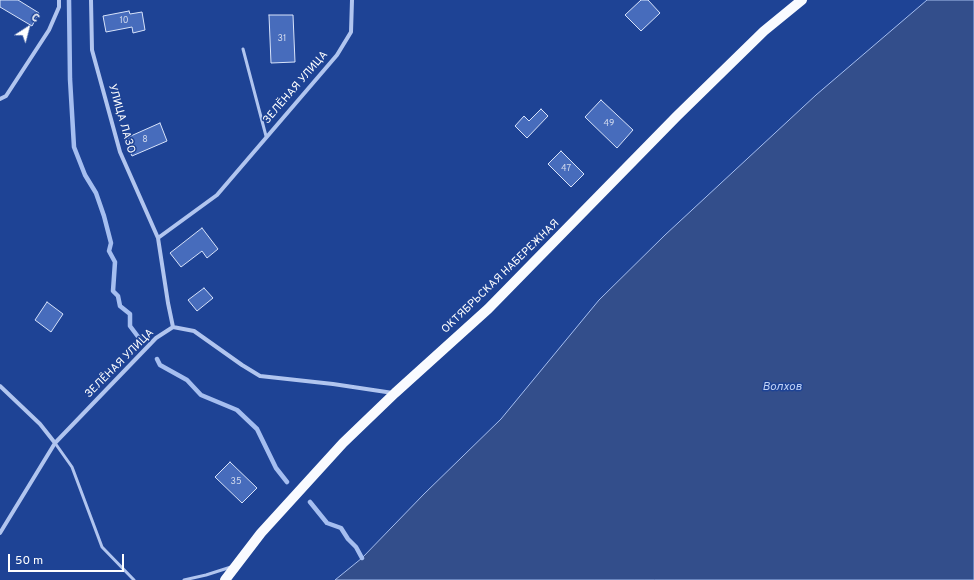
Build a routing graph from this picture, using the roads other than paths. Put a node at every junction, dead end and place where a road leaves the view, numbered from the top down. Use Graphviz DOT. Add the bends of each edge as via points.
graph roads {
  1 [pos="59,0"];
  2 [pos="91,0"];
  3 [pos="352,0"];
  4 [pos="802,0"];
  5 [pos="243,49"];
  6 [pos="0,99"];
  7 [pos="266,136"];
  8 [pos="158,238"];
  9 [pos="173,327"];
  10 [pos="0,386"];
  11 [pos="395,393"];
  12 [pos="55,443"];
  13 [pos="0,532"];
  14 [pos="236,565"];
  15 [pos="134,580"];
  16 [pos="184,580"];
  17 [pos="225,580"];
  1 -- 6 [label="street" via="59,7 49,30 6,96"];
  2 -- 8 [label="street, УЛИЦА ЛАЗО" via="92,50 120,152"];
  3 -- 7 [label="street, ЗЕЛЁНАЯ УЛИЦА" via="351,32 337,55"];
  4 -- 11 [label="main road, ОКТЯБРЬСКАЯ НАБЕРЕЖНАЯ" via="764,31 677,116 488,309"];
  5 -- 7 [label="lane"];
  7 -- 8 [label="street, ЗЕЛЁНАЯ УЛИЦА" via="217,195"];
  8 -- 9 [label="street"];
  9 -- 11 [label="street" via="194,331 260,376"];
  9 -- 12 [label="street, ЗЕЛЁНАЯ УЛИЦА" via="156,338"];
  10 -- 12 [label="street" via="40,424"];
  11 -- 14 [label="main road, ОКТЯБРЬСКАЯ НАБЕРЕЖНАЯ" via="343,443 261,533"];
  12 -- 13 [label="street, ЗЕЛЁНАЯ УЛИЦА"];
  12 -- 15 [label="lane" via="72,466 102,547"];
  14 -- 16 [label="lane"];
  14 -- 17 [label="main road, ОКТЯБРЬСКАЯ НАБЕРЕЖНАЯ"];
}
